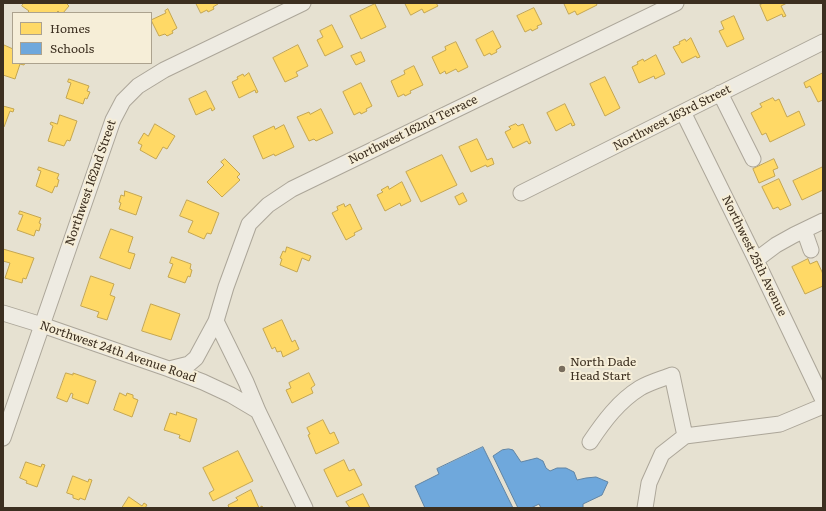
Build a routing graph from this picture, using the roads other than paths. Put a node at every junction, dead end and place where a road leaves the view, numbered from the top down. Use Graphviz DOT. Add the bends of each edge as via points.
graph roads {
  1 [pos="303,3"];
  2 [pos="676,3"];
  3 [pos="823,42"];
  4 [pos="720,94"];
  5 [pos="683,112"];
  6 [pos="753,160"];
  7 [pos="521,193"];
  8 [pos="823,221"];
  9 [pos="804,230"];
  10 [pos="811,250"];
  11 [pos="756,260"];
  12 [pos="3,313"];
  13 [pos="216,321"];
  14 [pos="42,325"];
  15 [pos="227,344"];
  16 [pos="204,345"];
  17 [pos="196,358"];
  18 [pos="169,369"];
  19 [pos="204,382"];
  20 [pos="246,382"];
  21 [pos="231,395"];
  22 [pos="823,400"];
  23 [pos="823,406"];
  24 [pos="258,411"];
  25 [pos="686,436"];
  26 [pos="3,438"];
  27 [pos="590,442"];
  28 [pos="305,508"];
  29 [pos="645,508"];
  1 -- 14 [label="street, Northwest 162nd Street" via="164,70 138,86 123,101 113,120"];
  2 -- 13 [label="street, Northwest 162nd Terrace" via="292,189 268,205 249,224"];
  3 -- 4 [label="street, Northwest 163rd Street"];
  4 -- 5 [label="street, Northwest 163rd Street"];
  4 -- 6 [label="street"];
  5 -- 7 [label="street, Northwest 163rd Street"];
  5 -- 11 [label="street, Northwest 25th Avenue"];
  8 -- 9 [label="street"];
  9 -- 10 [label="street"];
  9 -- 11 [label="street" via="776,245"];
  11 -- 22 [label="street, Northwest 25th Avenue"];
  12 -- 14 [label="street, Northwest 24th Avenue Road"];
  13 -- 15 [label="street"];
  13 -- 16 [label="street, Northwest 162nd Terrace"];
  14 -- 18 [label="street, Northwest 24th Avenue Road"];
  14 -- 26 [label="street, Northwest 162nd Street"];
  15 -- 16 [label="street" via="214,341"];
  15 -- 20 [label="street"];
  16 -- 17 [label="street, Northwest 162nd Terrace"];
  17 -- 18 [label="street" via="188,364"];
  17 -- 19 [label="street" via="197,369"];
  18 -- 19 [label="street, Northwest 24th Avenue Road"];
  19 -- 21 [label="street, Northwest 24th Avenue Road"];
  20 -- 21 [label="street" via="239,391"];
  20 -- 24 [label="street"];
  21 -- 24 [label="street, Northwest 24th Avenue Road"];
  23 -- 25 [label="street" via="780,424"];
  24 -- 28 [label="street"];
  25 -- 27 [label="street" via="672,375 641,388 618,405"];
  25 -- 29 [label="street" via="662,454 649,483"];
}
